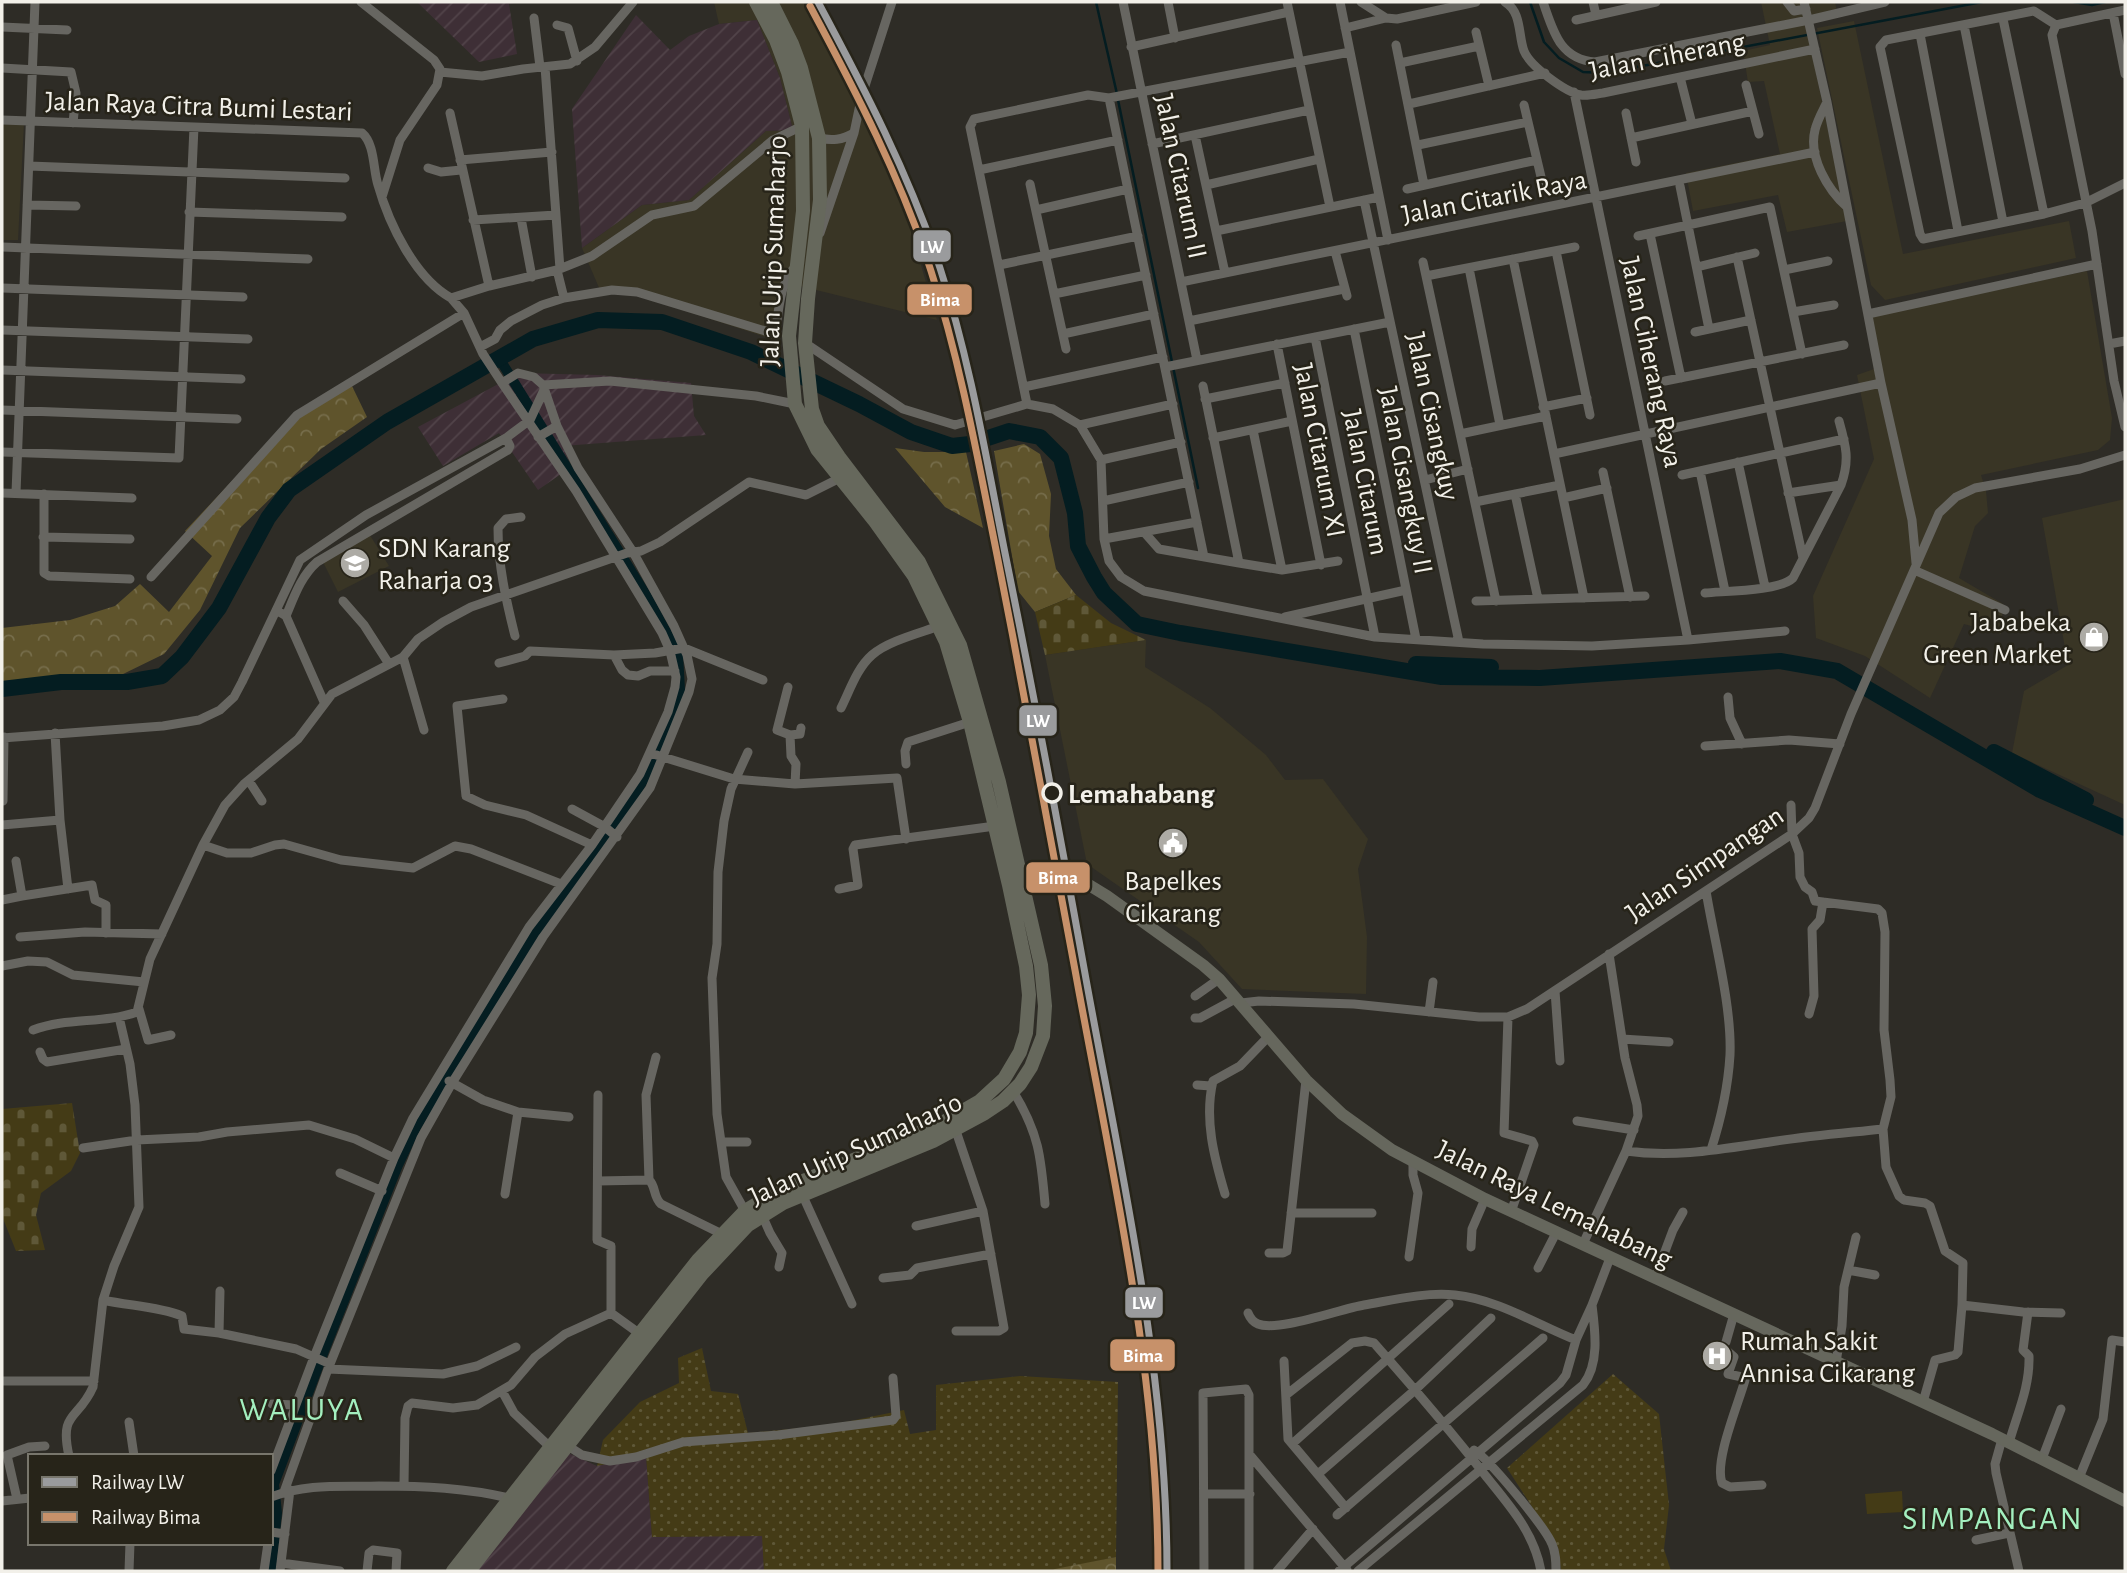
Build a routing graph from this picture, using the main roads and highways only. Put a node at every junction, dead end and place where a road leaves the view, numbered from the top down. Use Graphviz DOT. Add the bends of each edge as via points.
graph roads {
  1 [pos="756,2"];
  2 [pos="771,2"];
  3 [pos="1022,884"];
  4 [pos="2125,1501"];
  5 [pos="453,1571"];
  6 [pos="470,1571"];
  1 -- 5 [label="highway, Jalan Urip Sumaharjo" via="788,72 802,126 804,195 790,339 794,400 817,449 896,549 924,593 958,677 1020,932 1029,995 1024,1041 1004,1079 980,1101 942,1123 796,1183 745,1211 698,1260"];
  2 -- 3 [label="highway, Jalan Urip Sumaharjo" via="801,68 819,138 821,186 806,347 810,400 818,426 914,554 949,619 972,683"];
  3 -- 4 [label="main road, Jalan Raya Lemahabang" via="1089,885 1165,937 1219,979 1306,1080 1342,1114 1413,1162"];
  3 -- 6 [label="highway, Jalan Urip Sumaharjo" via="1041,965 1045,1022 1026,1075 993,1108 956,1131 802,1194 739,1233"];
}
